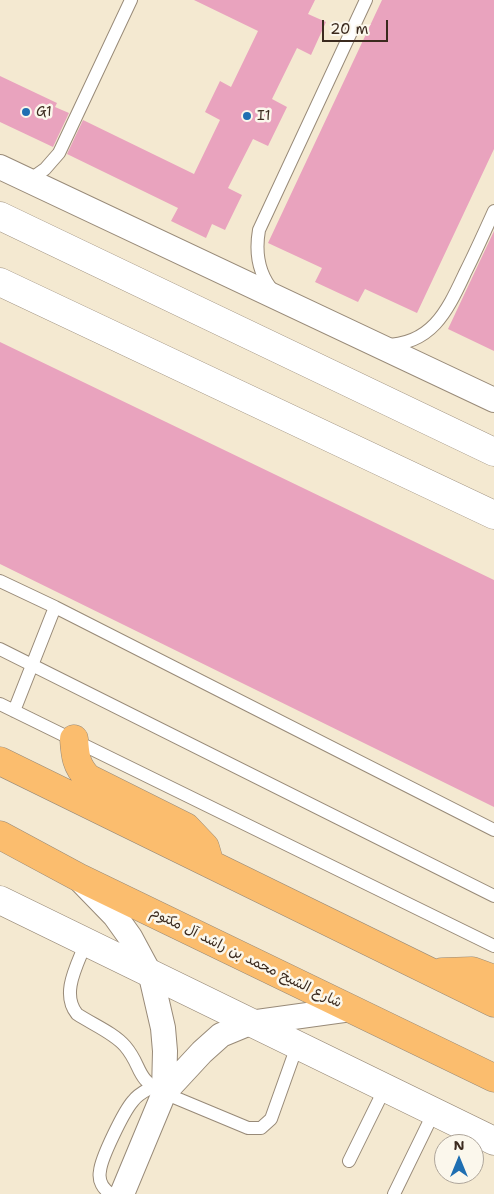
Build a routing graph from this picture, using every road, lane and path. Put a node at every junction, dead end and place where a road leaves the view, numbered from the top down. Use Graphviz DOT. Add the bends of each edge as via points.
graph roads {
  1 [pos="131,0"];
  2 [pos="366,0"];
  3 [pos="0,167"];
  4 [pos="28,181"];
  5 [pos="494,211"];
  6 [pos="0,216"];
  7 [pos="0,282"];
  8 [pos="277,296"];
  9 [pos="377,345"];
  10 [pos="494,400"];
  11 [pos="494,452"];
  12 [pos="494,515"];
  13 [pos="0,581"];
  14 [pos="55,607"];
  15 [pos="0,649"];
  16 [pos="32,664"];
  17 [pos="0,704"];
  18 [pos="14,711"];
  19 [pos="74,739"];
  20 [pos="0,761"];
  21 [pos="494,830"];
  22 [pos="0,835"];
  23 [pos="210,864"];
  24 [pos="78,877"];
  25 [pos="494,896"];
  26 [pos="0,900"];
  27 [pos="86,942"];
  28 [pos="494,946"];
  29 [pos="437,973"];
  30 [pos="152,976"];
  31 [pos="494,979"];
  32 [pos="494,1002"];
  33 [pos="351,1009"];
  34 [pos="250,1023"];
  35 [pos="297,1046"];
  36 [pos="494,1078"];
  37 [pos="384,1088"];
  38 [pos="158,1090"];
  39 [pos="434,1112"];
  40 [pos="494,1142"];
  41 [pos="349,1161"];
  42 [pos="111,1194"];
  43 [pos="122,1194"];
  44 [pos="394,1194"];
  1 -- 4 [label="lane" via="59,153"];
  2 -- 8 [label="lane" via="259,230 256,244 261,272"];
  3 -- 4 [label="street"];
  4 -- 8 [label="street"];
  5 -- 9 [label="lane" via="452,302 439,320 422,335 407,341"];
  6 -- 11 [label="street"];
  7 -- 12 [label="street"];
  8 -- 9 [label="street"];
  9 -- 10 [label="street"];
  13 -- 14 [label="lane"];
  14 -- 16 [label="lane"];
  14 -- 21 [label="lane"];
  15 -- 16 [label="lane"];
  16 -- 18 [label="lane"];
  16 -- 25 [label="lane"];
  17 -- 18 [label="lane"];
  18 -- 19 [label="lane"];
  19 -- 23 [label="highway" via="75,757 88,778 186,827 204,846"];
  19 -- 28 [label="lane"];
  20 -- 23 [label="highway"];
  22 -- 24 [label="highway, شارع الشيخ محمد بن راشد آل مكتوم"];
  23 -- 29 [label="highway"];
  24 -- 30 [label="street" via="115,916"];
  24 -- 33 [label="highway, شارع الشيخ محمد بن راشد آل مكتوم"];
  26 -- 27 [label="street"];
  27 -- 30 [label="street"];
  27 -- 38 [label="lane" via="70,988 72,1008 124,1045 142,1078"];
  29 -- 31 [label="highway" via="472,971"];
  29 -- 32 [label="highway"];
  30 -- 34 [label="street"];
  30 -- 38 [label="street" via="165,1051"];
  33 -- 34 [label="street"];
  33 -- 36 [label="highway, شارع الشيخ محمد بن راشد آل مكتوم"];
  34 -- 35 [label="street"];
  34 -- 38 [label="street" via="221,1035"];
  35 -- 37 [label="street"];
  35 -- 38 [label="lane" via="271,1120 261,1128 248,1128"];
  37 -- 39 [label="street"];
  37 -- 41 [label="lane"];
  38 -- 42 [label="lane" via="137,1096 127,1108 101,1165 102,1186"];
  38 -- 43 [label="street"];
  39 -- 40 [label="street"];
  39 -- 44 [label="lane"];
}
